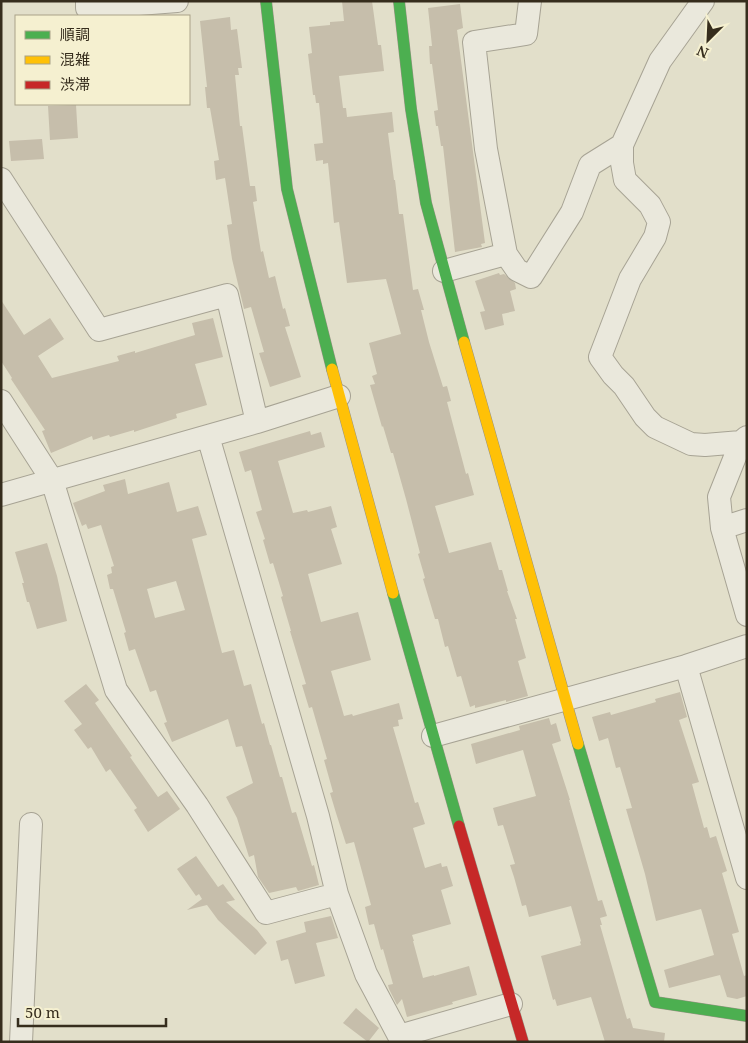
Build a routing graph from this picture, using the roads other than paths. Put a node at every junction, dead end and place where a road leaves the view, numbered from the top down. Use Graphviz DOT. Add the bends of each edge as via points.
graph roads {
  1 [pos="86,1"];
  2 [pos="177,1"];
  3 [pos="266,1"];
  4 [pos="399,1"];
  5 [pos="530,1"];
  6 [pos="704,1"];
  7 [pos="622,145"];
  8 [pos="1,179"];
  9 [pos="506,254"];
  10 [pos="444,271"];
  11 [pos="339,396"];
  12 [pos="1,401"];
  13 [pos="257,422"];
  14 [pos="208,436"];
  15 [pos="744,439"];
  16 [pos="52,480"];
  17 [pos="1,495"];
  18 [pos="747,520"];
  19 [pos="722,528"];
  20 [pos="747,615"];
  21 [pos="747,646"];
  22 [pos="686,666"];
  23 [pos="565,700"];
  24 [pos="433,736"];
  25 [pos="31,824"];
  26 [pos="747,878"];
  27 [pos="337,894"];
  28 [pos="511,1004"];
  29 [pos="747,1016"];
  30 [pos="20,1042"];
  31 [pos="522,1042"];
  1 -- 2 [label="street" via="87,8"];
  3 -- 11 [label="street" via="287,189"];
  4 -- 10 [label="street" via="426,203"];
  5 -- 9 [label="street" via="526,34 474,42 486,150"];
  6 -- 7 [label="street" via="660,62"];
  7 -- 9 [label="street" via="590,165 572,212 530,277 518,270"];
  7 -- 15 [label="street" via="625,180 650,206 659,222 655,237 630,279 600,357 655,427 691,444"];
  8 -- 13 [label="street" via="99,330 227,295"];
  9 -- 10 [label="street"];
  10 -- 23 [label="street"];
  11 -- 13 [label="street"];
  11 -- 24 [label="street"];
  12 -- 16 [label="street"];
  13 -- 14 [label="street"];
  14 -- 16 [label="street"];
  14 -- 27 [label="street"];
  15 -- 19 [label="street" via="719,497"];
  16 -- 17 [label="street"];
  16 -- 27 [label="street" via="116,690 197,805 266,913"];
  18 -- 19 [label="street"];
  19 -- 20 [label="street"];
  21 -- 22 [label="street"];
  22 -- 23 [label="street"];
  22 -- 26 [label="street"];
  23 -- 24 [label="street"];
  23 -- 29 [label="street" via="654,1002"];
  24 -- 28 [label="street"];
  25 -- 30 [label="street"];
  27 -- 28 [label="street" via="366,974 399,1036"];
  28 -- 31 [label="street"];
}
